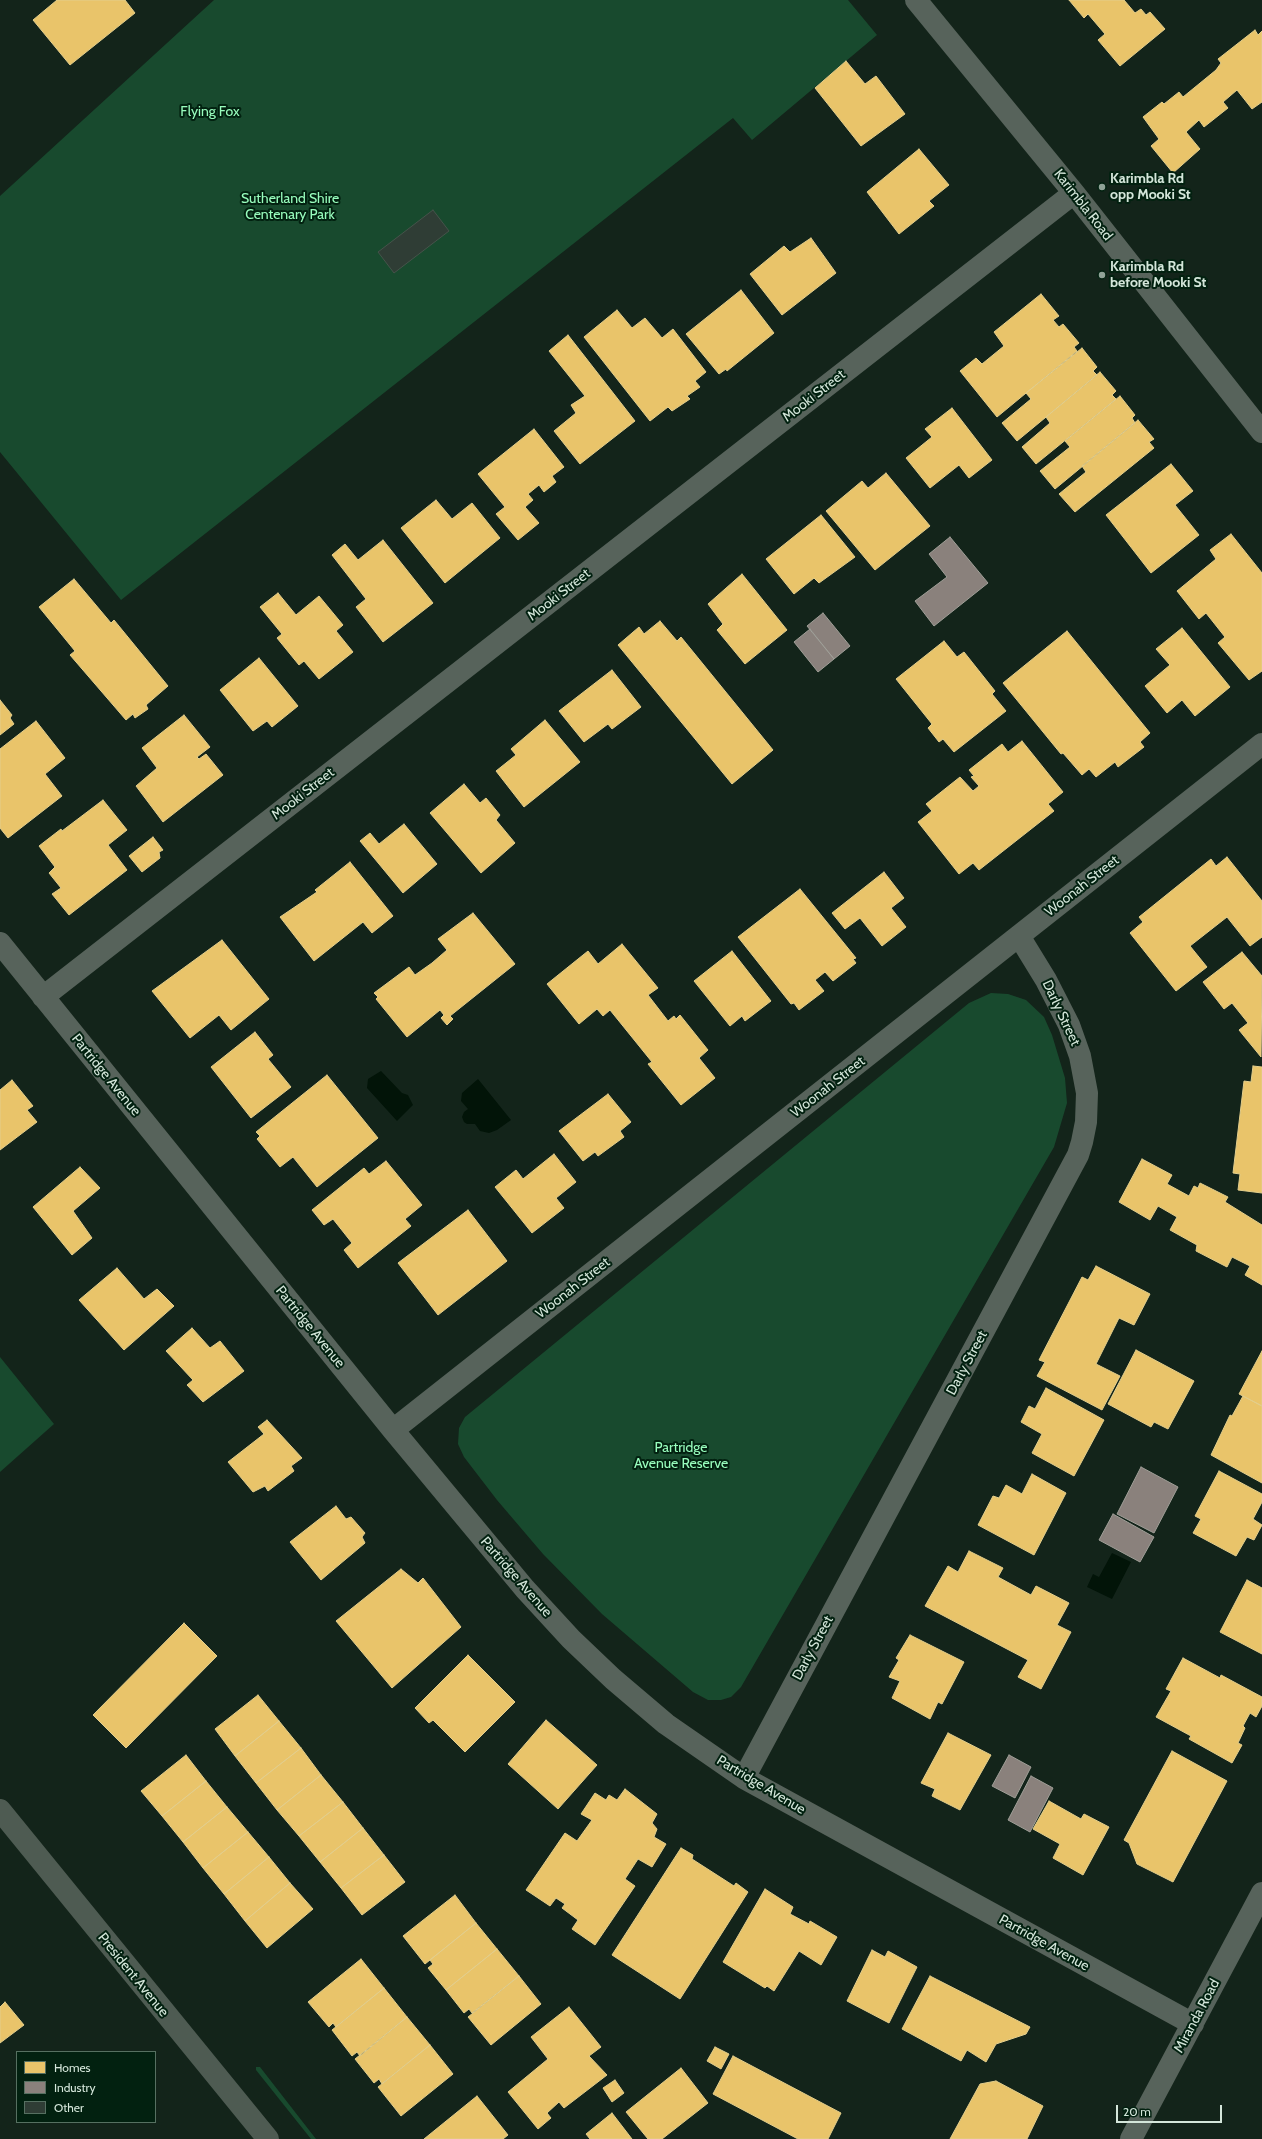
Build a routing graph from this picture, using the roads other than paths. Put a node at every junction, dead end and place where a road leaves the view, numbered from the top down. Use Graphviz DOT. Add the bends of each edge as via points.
graph roads {
  1 [pos="916,0"];
  2 [pos="1074,193"];
  3 [pos="1262,432"];
  4 [pos="1262,744"];
  5 [pos="1019,936"];
  6 [pos="0,943"];
  7 [pos="43,997"];
  8 [pos="393,1430"];
  9 [pos="744,1778"];
  10 [pos="0,1810"];
  11 [pos="1262,1892"];
  12 [pos="1193,2024"];
  13 [pos="268,2139"];
  14 [pos="1131,2139"];
  1 -- 2 [label="street, Karimbla Road"];
  2 -- 3 [label="street, Karimbla Road"];
  2 -- 7 [label="street, Mooki Street"];
  4 -- 5 [label="street, Woonah Street"];
  5 -- 8 [label="street, Woonah Street"];
  5 -- 9 [label="street, Darly Street" via="1053,993 1069,1025 1080,1056 1087,1093 1082,1142 1078,1154"];
  6 -- 7 [label="street, Partridge Avenue"];
  7 -- 8 [label="street, Partridge Avenue"];
  8 -- 9 [label="street, Partridge Avenue" via="571,1639 612,1679 666,1724"];
  9 -- 12 [label="street, Partridge Avenue"];
  10 -- 13 [label="main road, President Avenue"];
  11 -- 12 [label="street, Miranda Road"];
  12 -- 14 [label="street, Miranda Road"];
}
